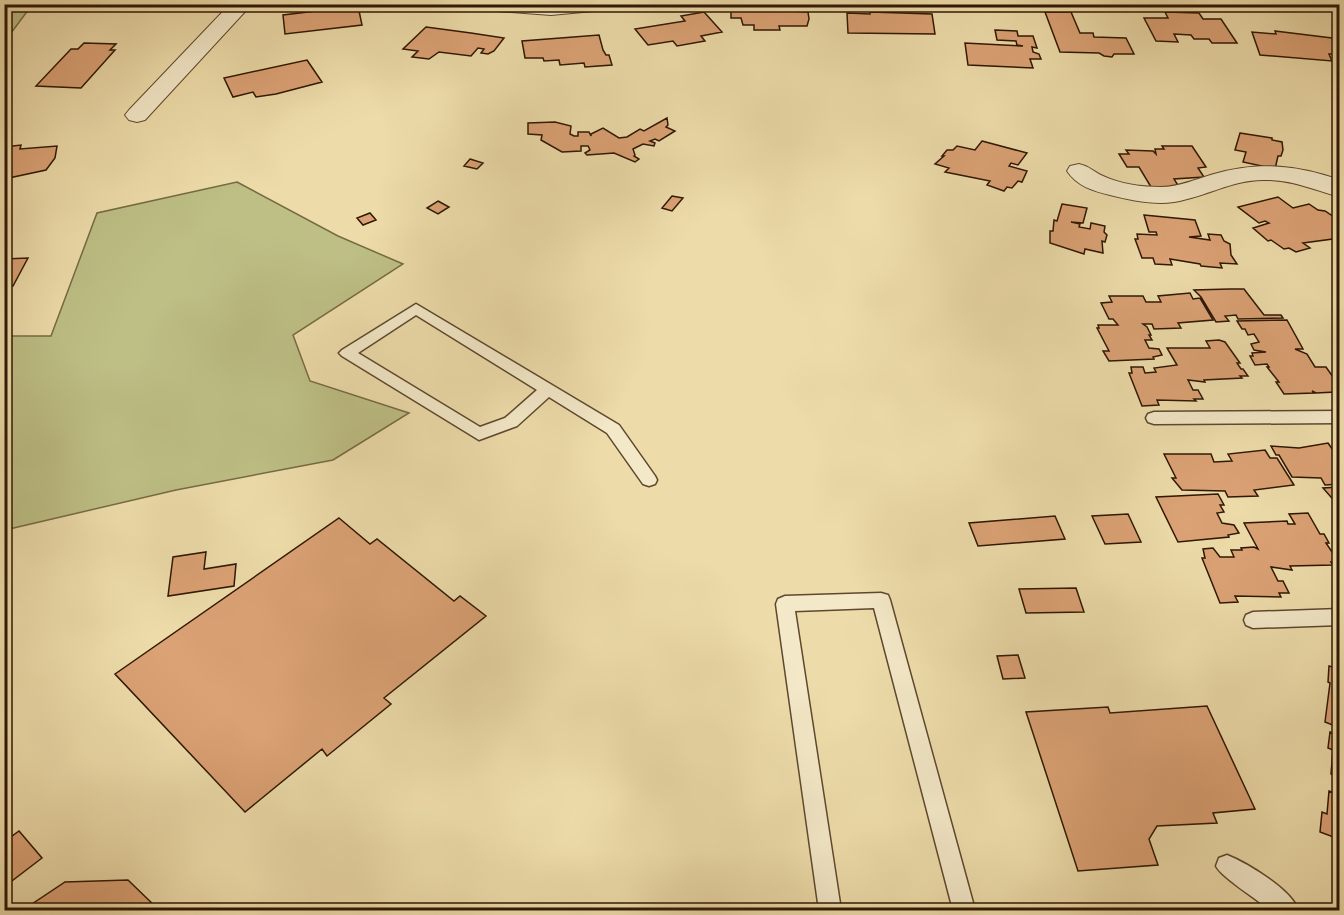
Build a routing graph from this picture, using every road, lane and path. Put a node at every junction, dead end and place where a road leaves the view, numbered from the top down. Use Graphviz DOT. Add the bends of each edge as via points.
graph roads {
  1 [pos="242,4"];
  2 [pos="483,4"];
  3 [pos="604,4"];
  4 [pos="137,115"];
  5 [pos="1079,171"];
  6 [pos="1340,189"];
  7 [pos="548,389"];
  8 [pos="1340,417"];
  9 [pos="1154,418"];
  10 [pos="649,480"];
  11 [pos="1340,617"];
  12 [pos="1252,620"];
  13 [pos="1227,866"];
  14 [pos="830,910"];
  15 [pos="964,910"];
  16 [pos="1287,910"];
  1 -- 4 [label="street"];
  2 -- 3 [label="street" via="551,9"];
  5 -- 6 [label="street" via="1090,180 1131,193 1178,194 1250,172 1283,172"];
  7 -- 7 [label="lane" via="416,309 347,353 478,434 511,422"];
  7 -- 10 [label="lane" via="614,429"];
  8 -- 9 [label="lane"];
  11 -- 12 [label="lane"];
  13 -- 16 [label="lane"];
  14 -- 15 [label="lane" via="785,604 881,600"];
}
